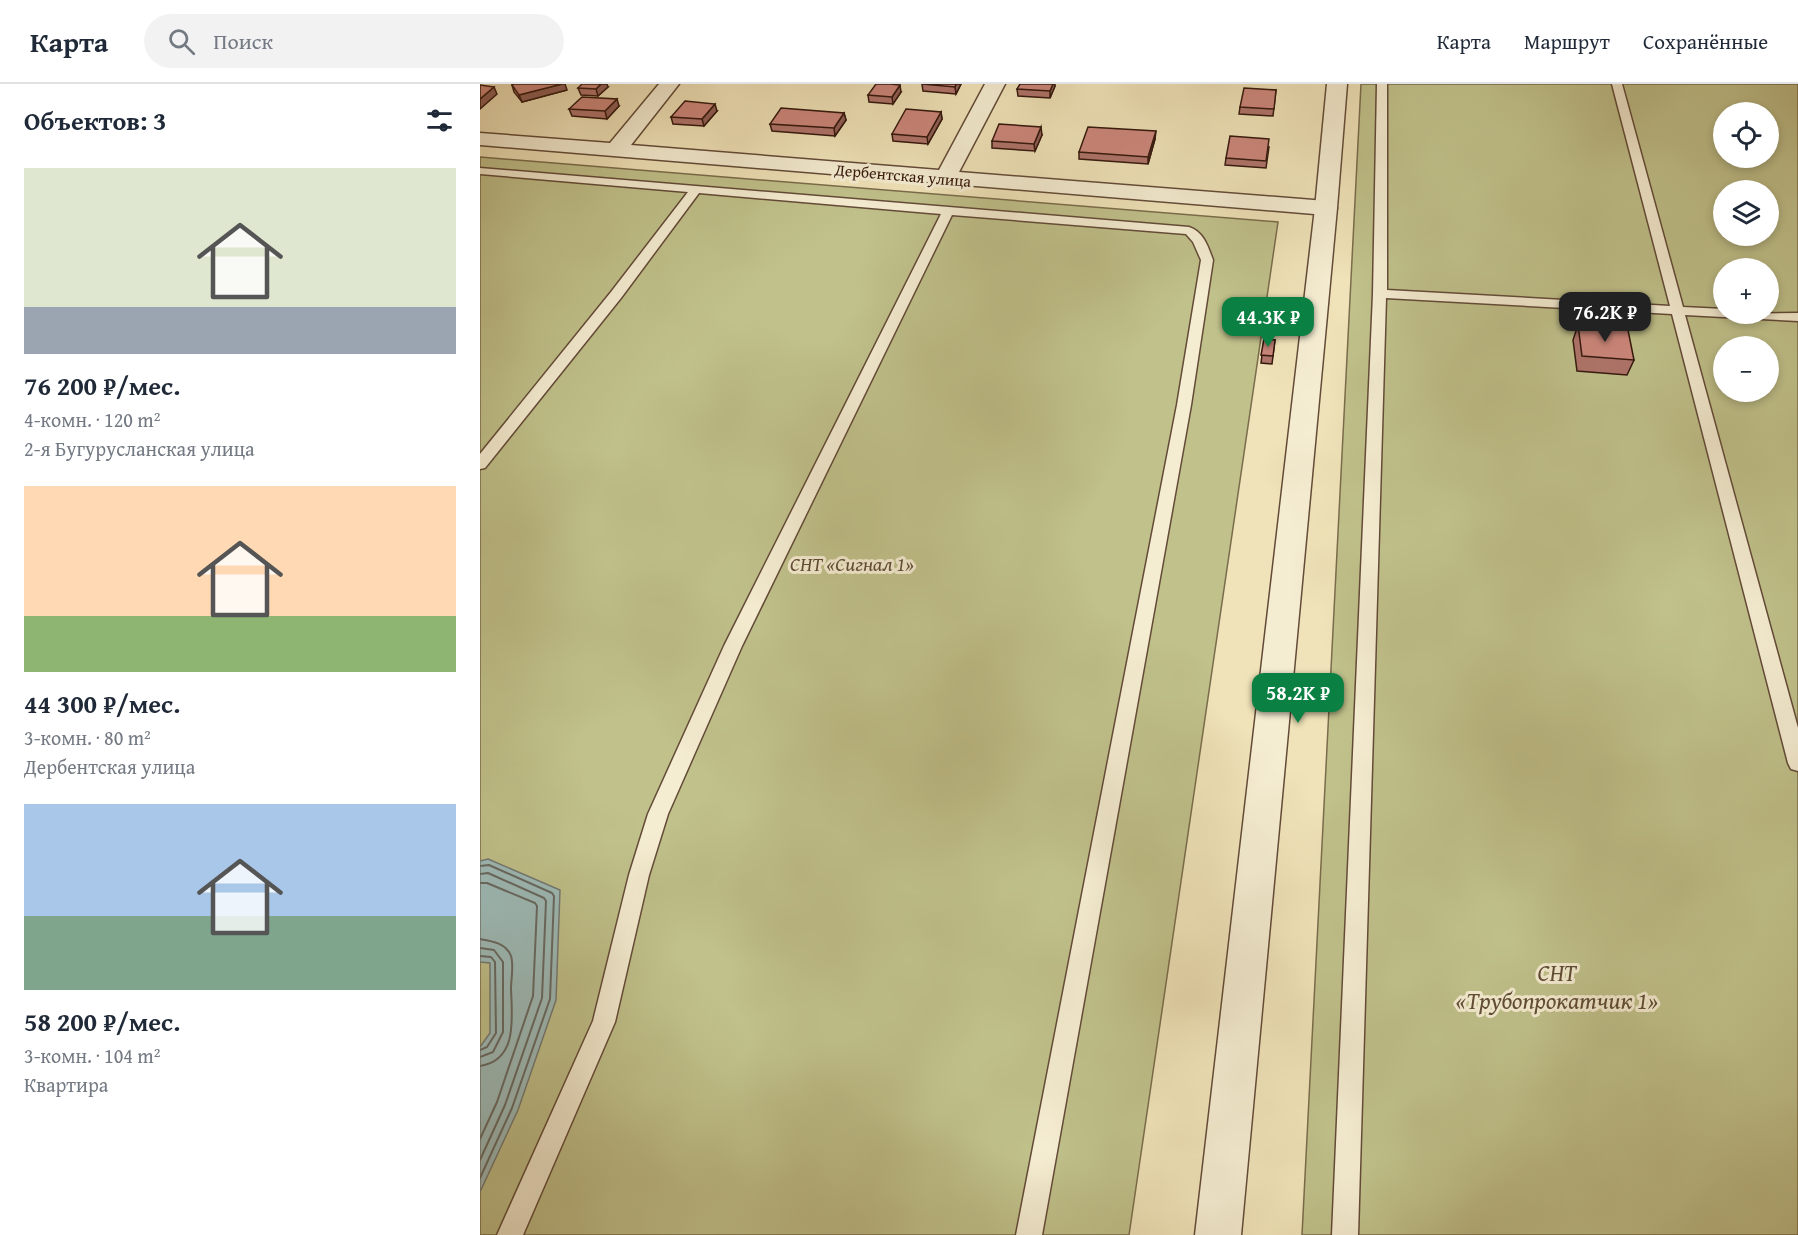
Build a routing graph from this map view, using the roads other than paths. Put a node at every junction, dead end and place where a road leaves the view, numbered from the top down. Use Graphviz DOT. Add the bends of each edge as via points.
graph roads {
  1 [pos="669,84"];
  2 [pos="995,84"];
  3 [pos="1337,84"];
  4 [pos="1382,84"];
  5 [pos="1617,84"];
  6 [pos="480,139"];
  7 [pos="615,151"];
  8 [pos="480,171"];
  9 [pos="945,178"];
  10 [pos="696,189"];
  11 [pos="1326,208"];
  12 [pos="949,209"];
  13 [pos="1380,294"];
  14 [pos="1678,311"];
  15 [pos="1713,312"];
  16 [pos="1779,316"];
  17 [pos="1798,317"];
  18 [pos="480,464"];
  19 [pos="1798,763"];
  20 [pos="510,1235"];
  21 [pos="1029,1235"];
  22 [pos="1218,1235"];
  23 [pos="1345,1235"];
  1 -- 7 [label="street"];
  2 -- 9 [label="street"];
  3 -- 11 [label="street"];
  4 -- 13 [label="lane"];
  5 -- 14 [label="lane"];
  6 -- 7 [label="street, Дербентская улица"];
  7 -- 9 [label="street, Дербентская улица"];
  8 -- 10 [label="lane"];
  9 -- 11 [label="street, Дербентская улица"];
  10 -- 12 [label="lane"];
  10 -- 18 [label="lane"];
  11 -- 22 [label="street"];
  12 -- 20 [label="lane" via="733,646 658,814 639,875 604,1022"];
  12 -- 21 [label="lane" via="1189,231 1199,240 1207,260 1182,416"];
  13 -- 14 [label="lane"];
  13 -- 23 [label="lane"];
  14 -- 15 [label="lane"];
  14 -- 19 [label="lane"];
  16 -- 17 [label="lane"];
}
